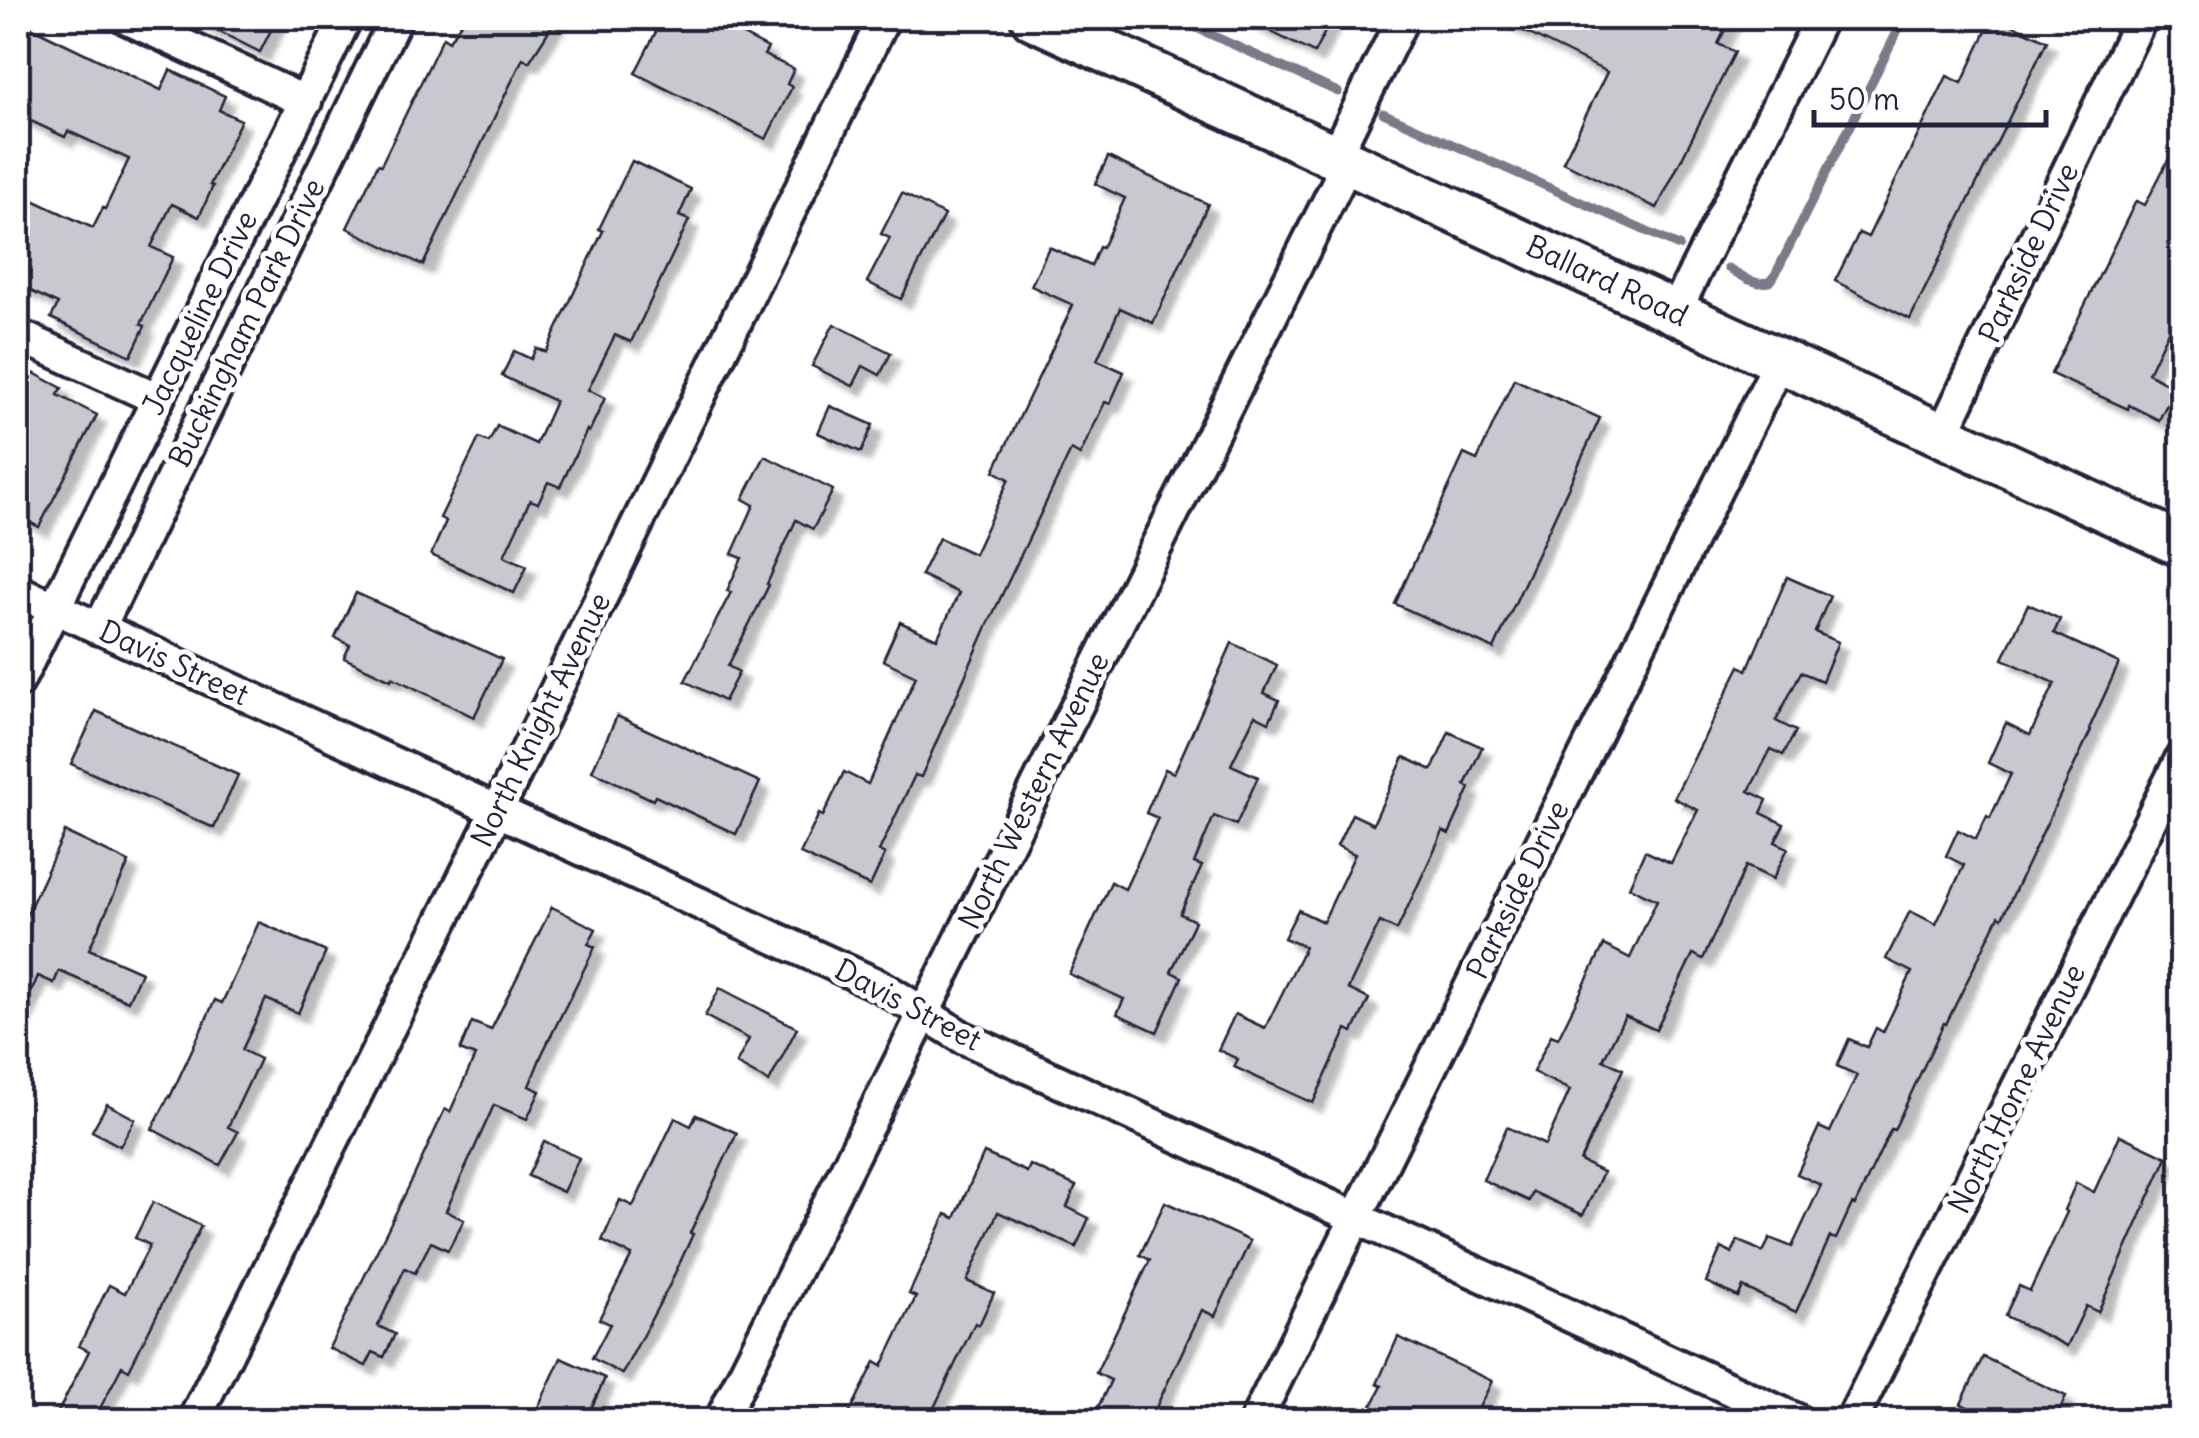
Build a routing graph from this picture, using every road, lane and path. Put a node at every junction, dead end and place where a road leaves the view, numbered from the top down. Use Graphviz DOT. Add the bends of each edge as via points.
graph roads {
  1 [pos="126,18"];
  2 [pos="346,18"];
  3 [pos="396,18"];
  4 [pos="884,18"];
  5 [pos="1033,18"];
  6 [pos="1403,18"];
  7 [pos="1821,18"];
  8 [pos="2141,18"];
  9 [pos="306,102"];
  10 [pos="1341,159"];
  11 [pos="1675,312"];
  12 [pos="18,335"];
  13 [pos="1780,360"];
  14 [pos="158,399"];
  15 [pos="1942,435"];
  16 [pos="2182,545"];
  17 [pos="18,591"];
  18 [pos="54,608"];
  19 [pos="99,629"];
  20 [pos="18,682"];
  21 [pos="2182,757"];
  22 [pos="498,811"];
  23 [pos="924,1013"];
  24 [pos="1356,1217"];
  25 [pos="194,1420"];
  26 [pos="720,1420"];
  27 [pos="1256,1420"];
  28 [pos="1798,1420"];
  29 [pos="1852,1420"];
  1 -- 9 [label="street"];
  2 -- 9 [label="street, Jacqueline Drive"];
  3 -- 19 [label="street, Buckingham Park Drive"];
  4 -- 22 [label="street, North Knight Avenue"];
  5 -- 10 [label="street, Ballard Road"];
  6 -- 10 [label="street, North Western Avenue"];
  7 -- 11 [label="street"];
  8 -- 15 [label="street, Parkside Drive"];
  9 -- 14 [label="street, Jacqueline Drive"];
  10 -- 11 [label="street, Ballard Road"];
  10 -- 23 [label="street, North Western Avenue"];
  11 -- 13 [label="street, Ballard Road"];
  12 -- 14 [label="street"];
  13 -- 15 [label="street, Ballard Road"];
  13 -- 24 [label="street, Parkside Drive"];
  14 -- 18 [label="street, Jacqueline Drive"];
  15 -- 16 [label="street, Ballard Road"];
  17 -- 18 [label="street, Davis Street"];
  18 -- 19 [label="street, Davis Street"];
  18 -- 20 [label="street, Jacqueline Drive"];
  19 -- 22 [label="street, Davis Street"];
  21 -- 29 [label="street, North Home Avenue"];
  22 -- 23 [label="street, Davis Street" via="882,987"];
  22 -- 25 [label="street, North Knight Avenue"];
  23 -- 24 [label="street, Davis Street" via="962,1037"];
  23 -- 26 [label="street, North Western Avenue"];
  24 -- 27 [label="street, Parkside Drive"];
  24 -- 28 [label="street, Davis Street"];
}
